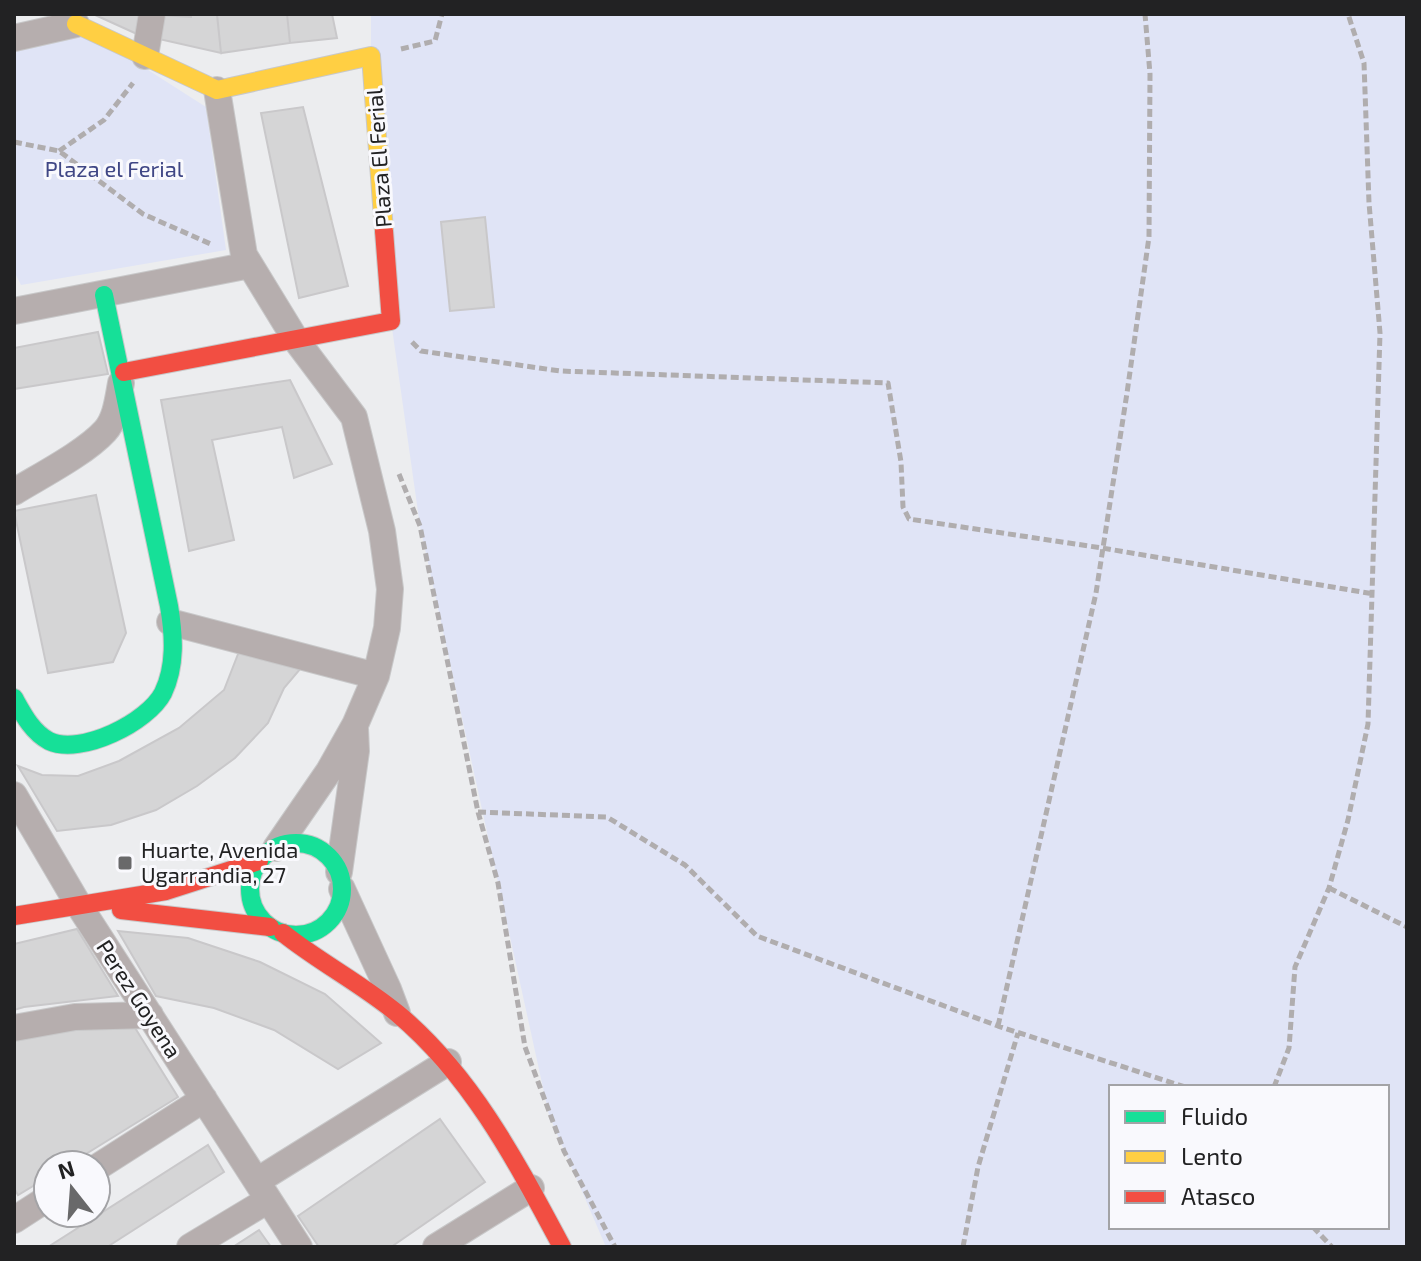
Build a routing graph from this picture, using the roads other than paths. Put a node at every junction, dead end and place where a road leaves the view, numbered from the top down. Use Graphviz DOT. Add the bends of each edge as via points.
graph roads {
  1 [pos="152,14"];
  2 [pos="76,24"];
  3 [pos="14,38"];
  4 [pos="145,56"];
  5 [pos="217,90"];
  6 [pos="250,265"];
  7 [pos="104,295"];
  8 [pos="14,311"];
  9 [pos="296,340"];
  10 [pos="124,372"];
  11 [pos="14,492"];
  12 [pos="170,622"];
  13 [pos="376,676"];
  14 [pos="14,698"];
  15 [pos="355,725"];
  16 [pos="14,795"];
  17 [pos="268,854"];
  18 [pos="340,881"];
  19 [pos="78,904"];
  20 [pos="14,916"];
  21 [pos="277,930"];
  22 [pos="397,1013"];
  23 [pos="150,1015"];
  24 [pos="14,1028"];
  25 [pos="448,1062"];
  26 [pos="204,1099"];
  27 [pos="112,1158"];
  28 [pos="531,1188"];
  29 [pos="261,1191"];
  30 [pos="32,1208"];
  31 [pos="14,1220"];
  32 [pos="190,1247"];
  33 [pos="299,1247"];
  34 [pos="436,1247"];
  35 [pos="562,1247"];
  1 -- 4 [label="street"];
  2 -- 3 [label="street"];
  2 -- 4 [label="street"];
  4 -- 5 [label="street"];
  5 -- 6 [label="street" via="244,255"];
  5 -- 9 [label="street, Plaza El Ferial" via="371,56 391,321"];
  6 -- 7 [label="street"];
  6 -- 9 [label="street"];
  7 -- 8 [label="street"];
  7 -- 10 [label="street"];
  9 -- 10 [label="street"];
  9 -- 13 [label="street" via="354,417 382,531 390,589"];
  10 -- 11 [label="street" via="106,431"];
  10 -- 12 [label="street"];
  12 -- 13 [label="street"];
  12 -- 14 [label="street" via="172,666 155,705 133,722 81,743 57,744 30,725"];
  13 -- 15 [label="street"];
  15 -- 17 [label="street" via="310,801"];
  15 -- 18 [label="street"];
  16 -- 19 [label="street, Perez Goyena"];
  17 -- 18 [label="street" via="305,844 331,859"];
  17 -- 19 [label="street" via="166,891"];
  17 -- 21 [label="street" via="250,884 251,897 254,909"];
  18 -- 21 [label="street" via="340,903 323,926 297,935"];
  18 -- 22 [label="street"];
  19 -- 20 [label="street"];
  19 -- 21 [label="street"];
  19 -- 23 [label="street, Perez Goyena"];
  21 -- 22 [label="street"];
  22 -- 25 [label="street"];
  23 -- 24 [label="street" via="75,1017"];
  23 -- 26 [label="street, Perez Goyena"];
  25 -- 28 [label="street" via="494,1123"];
  25 -- 29 [label="street"];
  26 -- 27 [label="street"];
  26 -- 29 [label="street, Perez Goyena"];
  28 -- 34 [label="street"];
  28 -- 35 [label="street"];
  29 -- 32 [label="street"];
  29 -- 33 [label="street, Perez Goyena"];
  30 -- 31 [label="street"];
}
